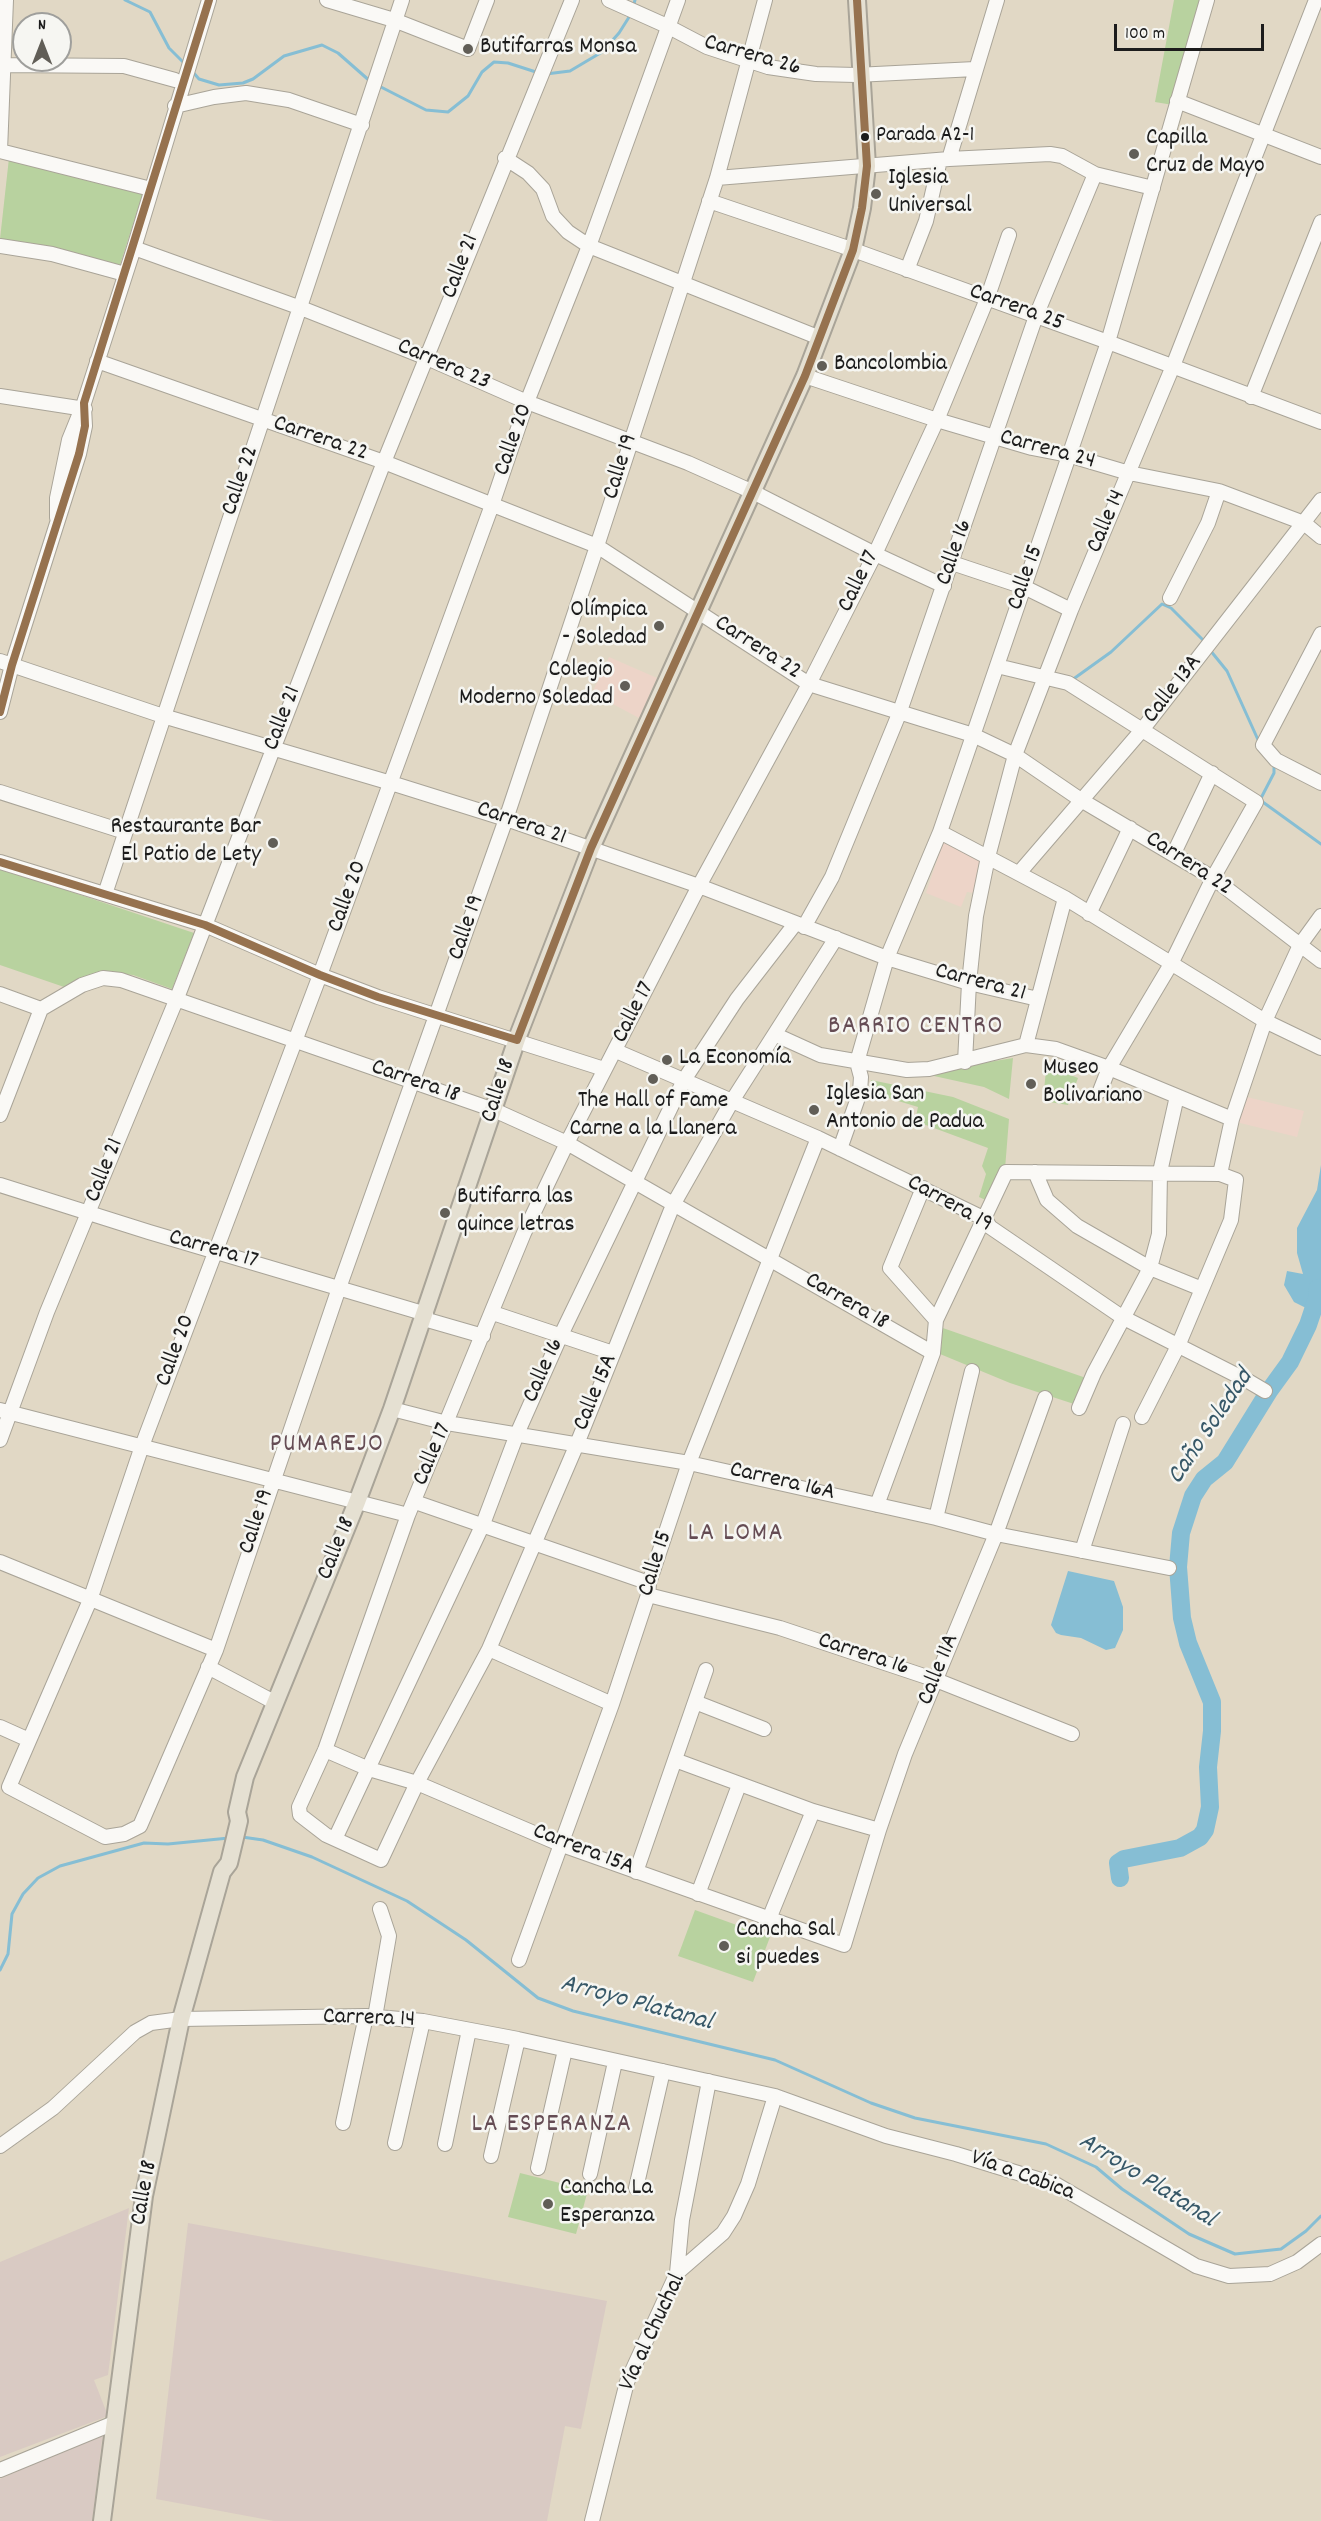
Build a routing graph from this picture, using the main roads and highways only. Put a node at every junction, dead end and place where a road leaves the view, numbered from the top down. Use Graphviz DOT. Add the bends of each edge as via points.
graph roads {
  1 [pos="857,0"];
  2 [pos="102,2521"];
  1 -- 2 [label="main road, Calle 18" via="867,166 853,250 805,376 591,848 517,1040 392,1409 245,1778 227,1848 229,1863 222,1872 181,2019 144,2196"];
}
